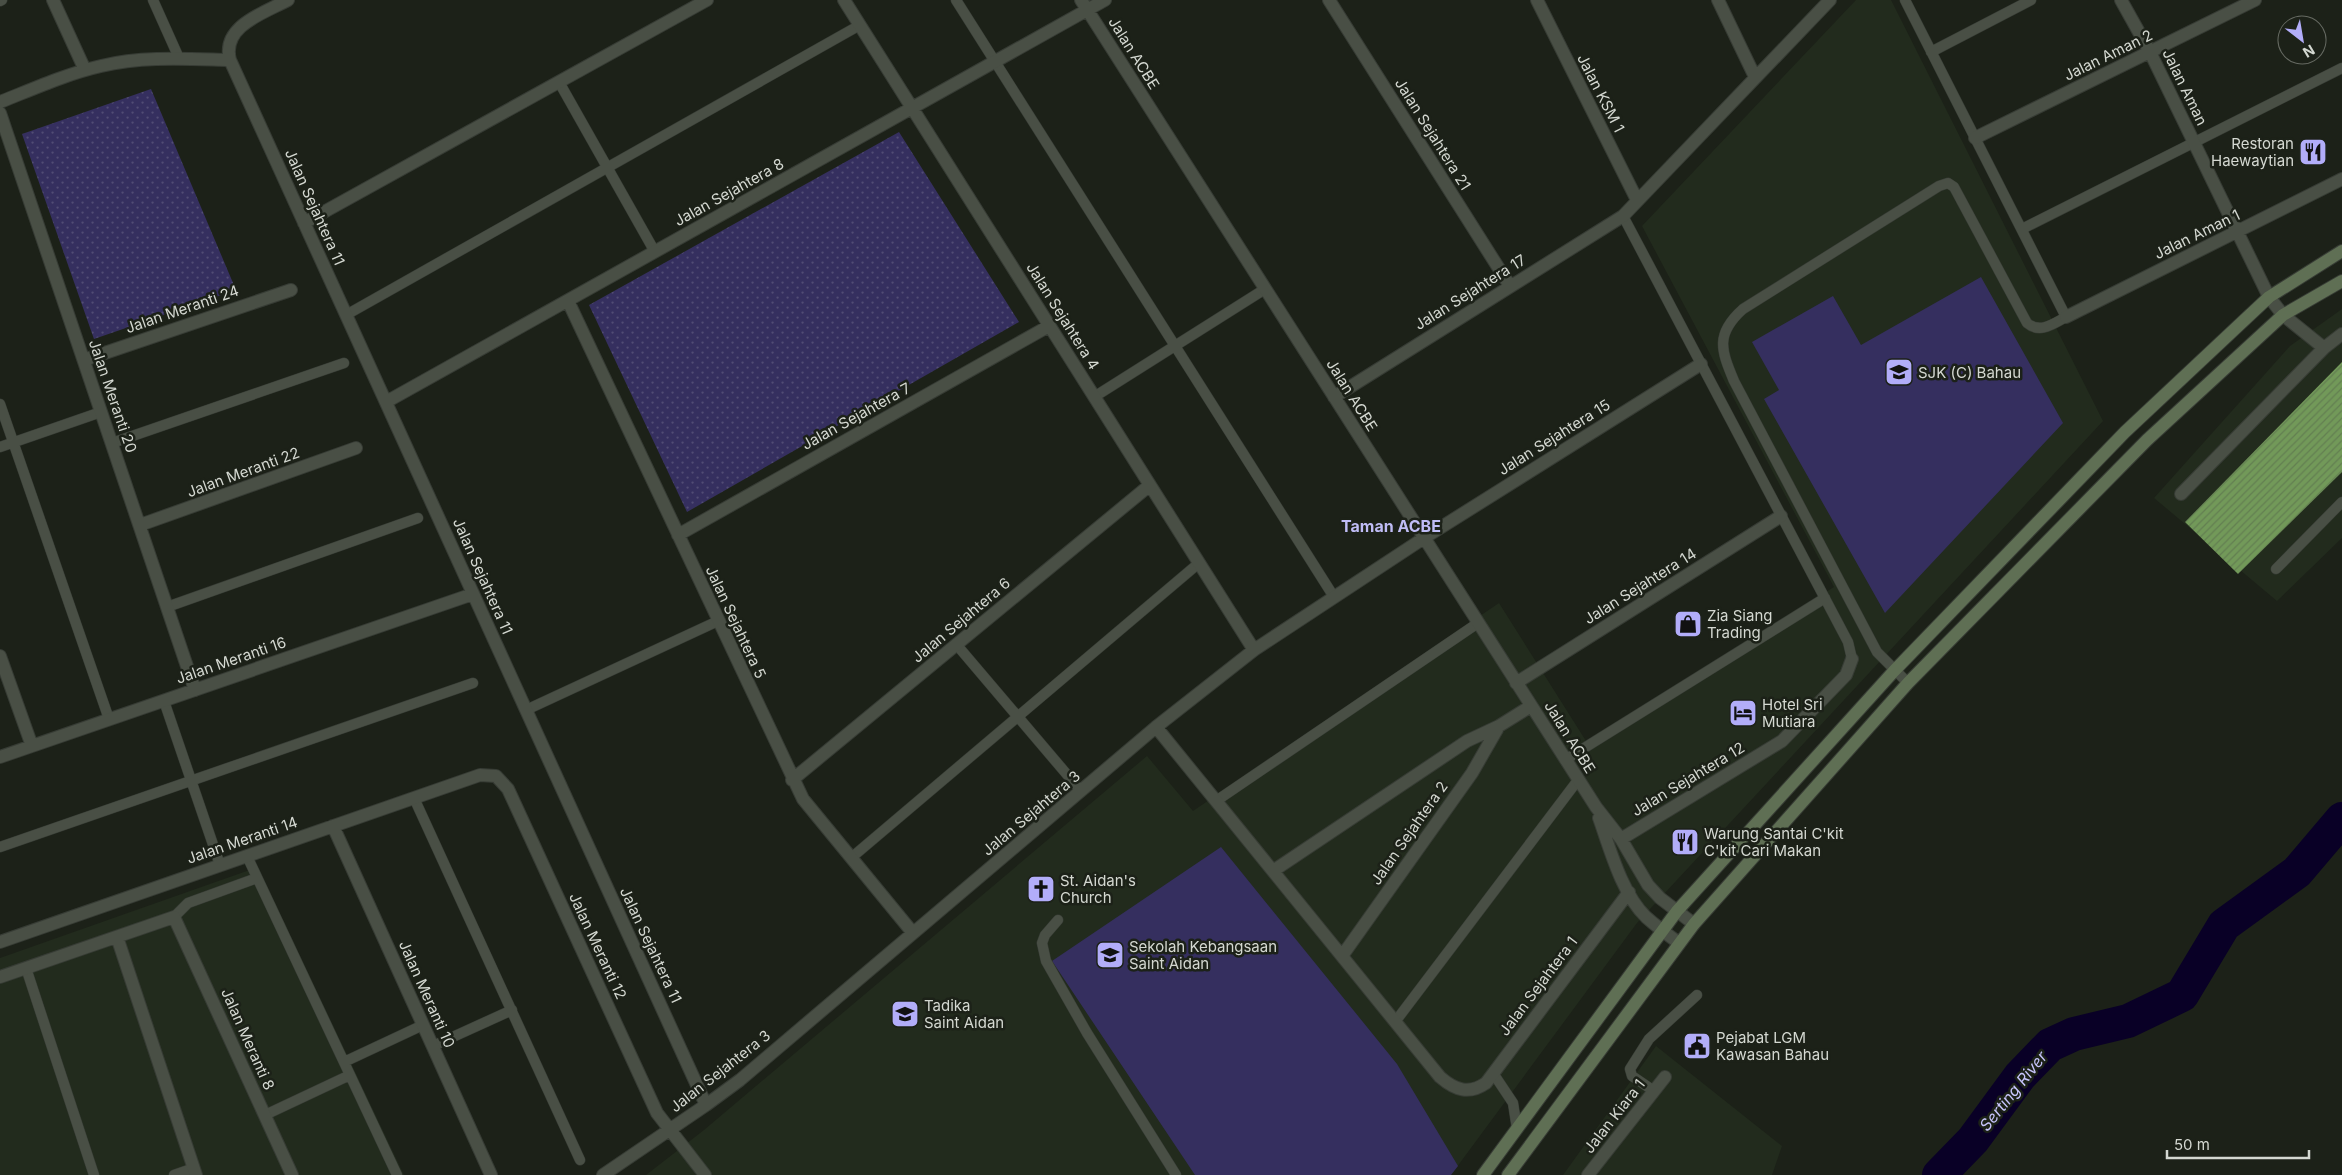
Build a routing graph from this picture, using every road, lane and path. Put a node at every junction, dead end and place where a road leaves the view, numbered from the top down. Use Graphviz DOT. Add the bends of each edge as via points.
graph roads {
  1 [pos="53,0"];
  2 [pos="152,0"];
  3 [pos="288,0"];
  4 [pos="708,0"];
  5 [pos="844,0"];
  6 [pos="956,0"];
  7 [pos="1105,0"];
  8 [pos="1329,0"];
  9 [pos="1537,0"];
  10 [pos="1718,0"];
  11 [pos="1830,0"];
  12 [pos="1905,0"];
  13 [pos="2031,0"];
  14 [pos="2120,0"];
  15 [pos="2254,0"];
  16 [pos="1084,5"];
  17 [pos="860,25"];
  18 [pos="1931,52"];
  19 [pos="2150,52"];
  20 [pos="179,58"];
  21 [pos="230,60"];
  22 [pos="995,62"];
  23 [pos="2342,68"];
  24 [pos="85,70"];
  25 [pos="1756,77"];
  26 [pos="559,82"];
  27 [pos="0,102"];
  28 [pos="912,108"];
  29 [pos="0,113"];
  30 [pos="1975,138"];
  31 [pos="2194,143"];
  32 [pos="607,167"];
  33 [pos="2342,179"];
  34 [pos="1637,200"];
  35 [pos="1623,216"];
  36 [pos="304,223"];
  37 [pos="2022,230"];
  38 [pos="2237,232"];
  39 [pos="2342,250"];
  40 [pos="655,252"];
  41 [pos="2342,281"];
  42 [pos="1510,286"];
  43 [pos="1265,289"];
  44 [pos="291,290"];
  45 [pos="2269,297"];
  46 [pos="568,301"];
  47 [pos="346,315"];
  48 [pos="2283,316"];
  49 [pos="2066,317"];
  50 [pos="1050,326"];
  51 [pos="2342,334"];
  52 [pos="1175,346"];
  53 [pos="2324,348"];
  54 [pos="84,360"];
  55 [pos="344,363"];
  56 [pos="1701,364"];
  57 [pos="1094,397"];
  58 [pos="1334,397"];
  59 [pos="386,402"];
  60 [pos="0,404"];
  61 [pos="101,412"];
  62 [pos="13,442"];
  63 [pos="112,443"];
  64 [pos="0,446"];
  65 [pos="356,448"];
  66 [pos="1150,485"];
  67 [pos="2181,494"];
  68 [pos="2342,502"];
  69 [pos="1782,516"];
  70 [pos="418,518"];
  71 [pos="140,525"];
  72 [pos="678,535"];
  73 [pos="1424,538"];
  74 [pos="1199,563"];
  75 [pos="2276,569"];
  76 [pos="473,594"];
  77 [pos="1334,597"];
  78 [pos="1825,598"];
  79 [pos="167,607"];
  80 [pos="718,621"];
  81 [pos="1478,623"];
  82 [pos="956,644"];
  83 [pos="1254,650"];
  84 [pos="0,656"];
  85 [pos="1852,659"];
  86 [pos="1894,670"];
  87 [pos="473,683"];
  88 [pos="1516,683"];
  89 [pos="1908,683"];
  90 [pos="195,690"];
  91 [pos="164,701"];
  92 [pos="1531,706"];
  93 [pos="526,710"];
  94 [pos="1018,716"];
  95 [pos="109,719"];
  96 [pos="1499,726"];
  97 [pos="1156,727"];
  98 [pos="32,746"];
  99 [pos="0,757"];
  100 [pos="1565,760"];
  101 [pos="496,776"];
  102 [pos="792,780"];
  103 [pos="1578,780"];
  104 [pos="191,781"];
  105 [pos="1081,791"];
  106 [pos="414,798"];
  107 [pos="1216,801"];
  108 [pos="1596,808"];
  109 [pos="333,826"];
  110 [pos="1621,839"];
  111 [pos="0,847"];
  112 [pos="247,856"];
  113 [pos="851,858"];
  114 [pos="220,865"];
  115 [pos="1273,871"];
  116 [pos="257,878"];
  117 [pos="1629,892"];
  118 [pos="1677,911"];
  119 [pos="174,917"];
  120 [pos="1058,920"];
  121 [pos="1694,924"];
  122 [pos="1663,930"];
  123 [pos="913,933"];
  124 [pos="117,937"];
  125 [pos="0,942"];
  126 [pos="1679,943"];
  127 [pos="1342,956"];
  128 [pos="26,968"];
  129 [pos="0,977"];
  130 [pos="1696,995"];
  131 [pos="512,1010"];
  132 [pos="1395,1022"];
  133 [pos="423,1025"];
  134 [pos="433,1046"];
  135 [pos="344,1062"];
  136 [pos="1493,1073"];
  137 [pos="350,1075"];
  138 [pos="1665,1076"];
  139 [pos="1654,1091"];
  140 [pos="706,1105"];
  141 [pos="265,1115"];
  142 [pos="671,1129"];
  143 [pos="1517,1129"];
  144 [pos="580,1160"];
  145 [pos="195,1172"];
  146 [pos="94,1175"];
  147 [pos="174,1175"];
  148 [pos="292,1175"];
  149 [pos="397,1175"];
  150 [pos="491,1175"];
  151 [pos="603,1175"];
  152 [pos="705,1175"];
  153 [pos="1176,1175"];
  154 [pos="1482,1175"];
  155 [pos="1508,1175"];
  156 [pos="1588,1175"];
  1 -- 24 [label="street"];
  2 -- 20 [label="lane"];
  3 -- 21 [label="street" via="235,31 228,44"];
  4 -- 26 [label="street"];
  5 -- 17 [label="street, Jalan Sejahtera 4"];
  6 -- 22 [label="lane"];
  7 -- 16 [label="street, Jalan Sejahtera 8"];
  8 -- 42 [label="street, Jalan Sejahtera 21"];
  9 -- 34 [label="street, Jalan KSM 1"];
  10 -- 25 [label="street"];
  11 -- 25 [label="street, Jalan Sejahtera 17"];
  12 -- 18 [label="lane"];
  13 -- 18 [label="lane"];
  14 -- 19 [label="street, Jalan Aman"];
  15 -- 19 [label="street, Jalan Aman 2"];
  16 -- 22 [label="street, Jalan Sejahtera 8"];
  16 -- 43 [label="street, Jalan ACBE"];
  17 -- 28 [label="street, Jalan Sejahtera 4"];
  17 -- 32 [label="lane"];
  18 -- 30 [label="lane"];
  19 -- 30 [label="street, Jalan Aman 2"];
  19 -- 31 [label="street, Jalan Aman"];
  20 -- 21 [label="street"];
  20 -- 24 [label="street" via="138,60"];
  21 -- 36 [label="street, Jalan Sejahtera 11"];
  22 -- 28 [label="street, Jalan Sejahtera 8"];
  22 -- 52 [label="lane"];
  23 -- 31 [label="lane"];
  24 -- 27 [label="street"];
  25 -- 34 [label="street, Jalan Sejahtera 17"];
  26 -- 32 [label="lane"];
  26 -- 36 [label="street"];
  28 -- 40 [label="street, Jalan Sejahtera 8"];
  28 -- 50 [label="street, Jalan Sejahtera 4"];
  29 -- 54 [label="street, Jalan Meranti 20"];
  30 -- 37 [label="lane"];
  31 -- 37 [label="lane"];
  31 -- 38 [label="street, Jalan Aman"];
  32 -- 40 [label="lane"];
  32 -- 47 [label="lane"];
  33 -- 38 [label="street, Jalan Aman 1"];
  34 -- 35 [label="street, Jalan Sejahtera 17"];
  35 -- 42 [label="street, Jalan Sejahtera 17"];
  35 -- 56 [label="lane"];
  36 -- 47 [label="street, Jalan Sejahtera 11"];
  37 -- 49 [label="lane"];
  38 -- 45 [label="street, Jalan Aman"];
  38 -- 49 [label="street, Jalan Aman 1"];
  39 -- 45 [label="main road"];
  40 -- 46 [label="street, Jalan Sejahtera 8"];
  41 -- 48 [label="main road"];
  42 -- 58 [label="street, Jalan Sejahtera 17"];
  43 -- 52 [label="lane"];
  43 -- 58 [label="street, Jalan ACBE"];
  44 -- 54 [label="street, Jalan Meranti 24"];
  45 -- 48 [label="street, Jalan Aman"];
  45 -- 86 [label="main road" via="2125,432"];
  46 -- 59 [label="street, Jalan Sejahtera 8"];
  46 -- 72 [label="street, Jalan Sejahtera 5"];
  47 -- 59 [label="street, Jalan Sejahtera 11"];
  48 -- 53 [label="street, Jalan Aman"];
  48 -- 89 [label="main road" via="2147,440"];
  49 -- 86 [label="lane" via="2040,328 2027,323 1954,187 1948,183 1743,309 1726,328 1722,341 1723,356 1734,382 1877,652"];
  50 -- 57 [label="street, Jalan Sejahtera 4"];
  50 -- 72 [label="street, Jalan Sejahtera 7"];
  51 -- 53 [label="street"];
  52 -- 57 [label="lane"];
  52 -- 77 [label="lane"];
  53 -- 67 [label="street"];
  54 -- 61 [label="street, Jalan Meranti 20"];
  55 -- 63 [label="lane"];
  56 -- 69 [label="lane"];
  56 -- 73 [label="street, Jalan Sejahtera 15"];
  57 -- 66 [label="street, Jalan Sejahtera 4"];
  58 -- 73 [label="street, Jalan ACBE"];
  59 -- 76 [label="street, Jalan Sejahtera 11"];
  60 -- 62 [label="lane"];
  61 -- 62 [label="lane"];
  61 -- 63 [label="street, Jalan Meranti 20"];
  62 -- 64 [label="lane"];
  62 -- 95 [label="lane"];
  63 -- 71 [label="street, Jalan Meranti 20"];
  65 -- 71 [label="street, Jalan Meranti 22"];
  66 -- 74 [label="street, Jalan Sejahtera 4"];
  66 -- 82 [label="street, Jalan Sejahtera 6"];
  68 -- 75 [label="lane"];
  69 -- 78 [label="lane"];
  69 -- 88 [label="street, Jalan Sejahtera 14"];
  70 -- 79 [label="lane"];
  71 -- 79 [label="street, Jalan Meranti 20"];
  72 -- 80 [label="street, Jalan Sejahtera 5"];
  73 -- 77 [label="street, Jalan Sejahtera 3"];
  73 -- 81 [label="street, Jalan ACBE"];
  74 -- 83 [label="street, Jalan Sejahtera 4"];
  74 -- 94 [label="lane"];
  76 -- 90 [label="street, Jalan Meranti 16"];
  76 -- 93 [label="street, Jalan Sejahtera 11"];
  77 -- 83 [label="street, Jalan Sejahtera 3"];
  78 -- 85 [label="lane" via="1848,642"];
  78 -- 100 [label="lane"];
  79 -- 90 [label="street, Jalan Meranti 20"];
  80 -- 93 [label="lane"];
  80 -- 102 [label="street, Jalan Sejahtera 5"];
  81 -- 88 [label="street, Jalan ACBE"];
  81 -- 107 [label="lane"];
  82 -- 94 [label="lane"];
  82 -- 102 [label="street, Jalan Sejahtera 6"];
  83 -- 97 [label="street, Jalan Sejahtera 3"];
  84 -- 98 [label="street"];
  85 -- 110 [label="street, Jalan Sejahtera 12" via="1846,675 1782,741"];
  86 -- 89 [label="lane"];
  86 -- 118 [label="main road"];
  87 -- 104 [label="lane"];
  88 -- 92 [label="street, Jalan ACBE"];
  89 -- 121 [label="main road"];
  90 -- 91 [label="street, Jalan Meranti 16"];
  91 -- 95 [label="street, Jalan Meranti 16"];
  91 -- 104 [label="lane"];
  92 -- 96 [label="street, Jalan Sejahtera 2"];
  92 -- 100 [label="street, Jalan ACBE"];
  93 -- 140 [label="street, Jalan Sejahtera 11"];
  94 -- 105 [label="lane"];
  94 -- 113 [label="lane"];
  95 -- 98 [label="street, Jalan Meranti 16"];
  96 -- 115 [label="street, Jalan Sejahtera 2" via="1467,741"];
  96 -- 127 [label="street, Jalan Sejahtera 2" via="1472,773"];
  97 -- 105 [label="street, Jalan Sejahtera 3"];
  97 -- 107 [label="street"];
  98 -- 99 [label="street, Jalan Meranti 16"];
  100 -- 103 [label="street, Jalan ACBE"];
  101 -- 106 [label="street, Jalan Meranti 14" via="480,775"];
  101 -- 142 [label="street, Jalan Meranti 12" via="508,789 657,1113"];
  102 -- 113 [label="street, Jalan Sejahtera 5" via="816,818"];
  103 -- 108 [label="street, Jalan ACBE"];
  103 -- 132 [label="lane"];
  104 -- 111 [label="lane"];
  104 -- 114 [label="lane"];
  105 -- 123 [label="street, Jalan Sejahtera 3"];
  106 -- 109 [label="street, Jalan Meranti 14"];
  106 -- 131 [label="lane"];
  107 -- 115 [label="street"];
  108 -- 110 [label="street, Jalan ACBE"];
  108 -- 117 [label="street, Jalan ACBE"];
  109 -- 112 [label="street, Jalan Meranti 14"];
  109 -- 133 [label="street, Jalan Meranti 10"];
  110 -- 118 [label="street, Jalan ACBE" via="1648,885"];
  112 -- 114 [label="street, Jalan Meranti 14"];
  112 -- 116 [label="lane"];
  113 -- 123 [label="street, Jalan Sejahtera 5"];
  114 -- 125 [label="street, Jalan Meranti 14"];
  115 -- 127 [label="street"];
  116 -- 119 [label="lane" via="188,903"];
  116 -- 135 [label="lane"];
  117 -- 122 [label="street, Jalan ACBE" via="1645,916"];
  117 -- 136 [label="street, Jalan Sejahtera 1"];
  118 -- 121 [label="street, Jalan ACBE"];
  118 -- 122 [label="main road"];
  119 -- 124 [label="street"];
  119 -- 141 [label="street, Jalan Meranti 8"];
  120 -- 153 [label="lane" via="1042,943 1046,961"];
  121 -- 126 [label="main road"];
  122 -- 126 [label="street, Jalan ACBE"];
  122 -- 143 [label="main road"];
  123 -- 140 [label="street, Jalan Sejahtera 3" via="740,1080"];
  124 -- 128 [label="street"];
  124 -- 145 [label="street"];
  126 -- 155 [label="main road"];
  127 -- 132 [label="street"];
  128 -- 129 [label="street"];
  128 -- 146 [label="lane"];
  130 -- 139 [label="lane" via="1649,1039 1630,1069 1632,1076"];
  131 -- 134 [label="lane"];
  131 -- 144 [label="lane"];
  132 -- 136 [label="street, Jalan Sejahtera 1" via="1440,1077 1456,1088 1468,1091 1480,1086"];
  133 -- 134 [label="street, Jalan Meranti 10"];
  133 -- 135 [label="lane"];
  134 -- 150 [label="street, Jalan Meranti 10"];
  135 -- 137 [label="lane"];
  136 -- 143 [label="lane" via="1513,1103"];
  137 -- 141 [label="lane"];
  137 -- 149 [label="lane"];
  138 -- 139 [label="street, Jalan Kiara 1"];
  139 -- 156 [label="street, Jalan Kiara 1"];
  140 -- 142 [label="street, Jalan Sejahtera 3"];
  141 -- 148 [label="street, Jalan Meranti 8"];
  142 -- 151 [label="street, Jalan Sejahtera 3"];
  142 -- 152 [label="street, Jalan Meranti 12"];
  143 -- 154 [label="main road"];
  145 -- 147 [label="lane"];
}
